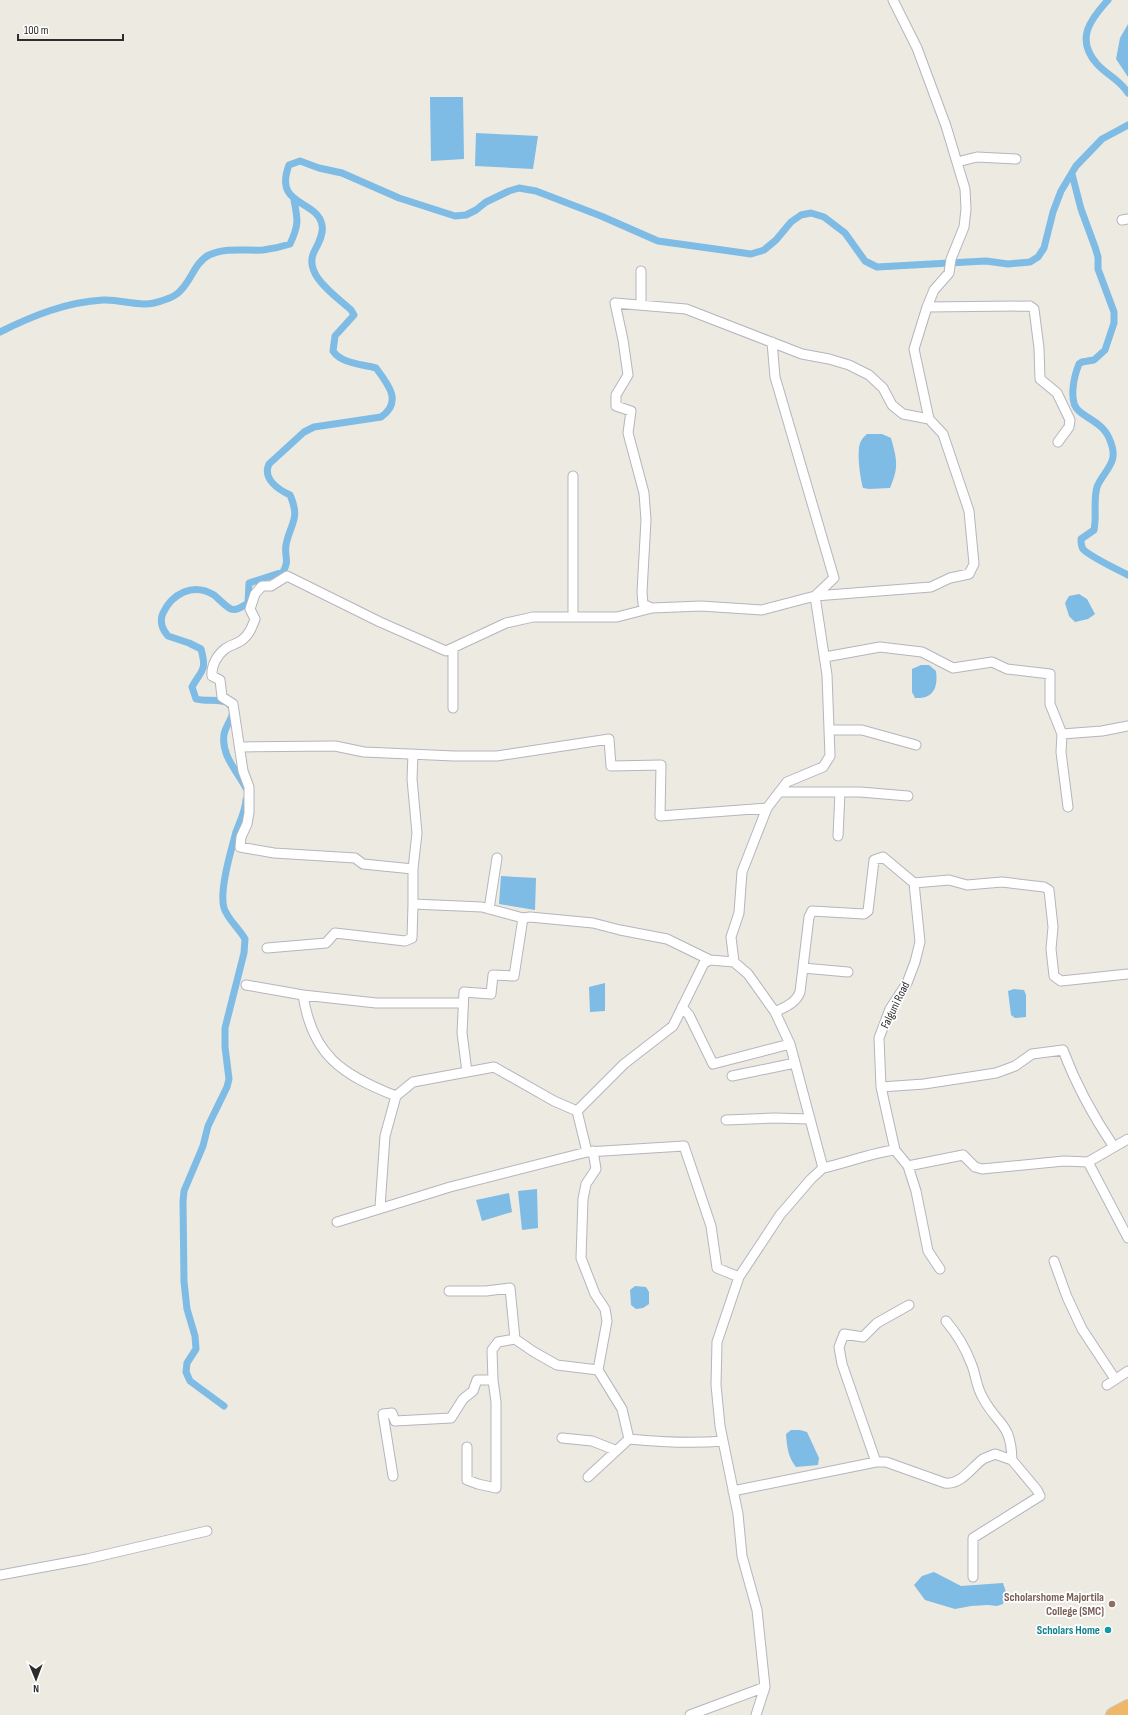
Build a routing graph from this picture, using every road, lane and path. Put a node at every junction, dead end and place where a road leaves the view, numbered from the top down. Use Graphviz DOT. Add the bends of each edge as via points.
graph roads {
  1 [pos="893,0"];
  2 [pos="1016,159"];
  3 [pos="957,162"];
  4 [pos="641,271"];
  5 [pos="641,305"];
  6 [pos="927,307"];
  7 [pos="772,342"];
  8 [pos="929,419"];
  9 [pos="1058,442"];
  10 [pos="573,476"];
  11 [pos="815,596"];
  12 [pos="652,608"];
  13 [pos="573,617"];
  14 [pos="453,648"];
  15 [pos="825,657"];
  16 [pos="453,708"];
  17 [pos="1128,726"];
  18 [pos="829,730"];
  19 [pos="1062,734"];
  20 [pos="916,745"];
  21 [pos="241,746"];
  22 [pos="413,754"];
  23 [pos="779,792"];
  24 [pos="840,792"];
  25 [pos="908,796"];
  26 [pos="1068,807"];
  27 [pos="767,808"];
  28 [pos="838,836"];
  29 [pos="497,858"];
  30 [pos="413,870"];
  31 [pos="914,883"];
  32 [pos="413,904"];
  33 [pos="489,909"];
  34 [pos="523,918"];
  35 [pos="266,948"];
  36 [pos="710,960"];
  37 [pos="734,962"];
  38 [pos="803,968"];
  39 [pos="848,972"];
  40 [pos="1128,974"];
  41 [pos="246,984"];
  42 [pos="303,995"];
  43 [pos="462,1003"];
  44 [pos="682,1006"];
  45 [pos="774,1012"];
  46 [pos="790,1044"];
  47 [pos="795,1063"];
  48 [pos="467,1072"];
  49 [pos="732,1076"];
  50 [pos="881,1087"];
  51 [pos="396,1096"];
  52 [pos="577,1111"];
  53 [pos="810,1119"];
  54 [pos="726,1120"];
  55 [pos="1128,1139"];
  56 [pos="1114,1147"];
  57 [pos="895,1150"];
  58 [pos="590,1151"];
  59 [pos="1088,1162"];
  60 [pos="908,1166"];
  61 [pos="823,1168"];
  62 [pos="380,1207"];
  63 [pos="337,1222"];
  64 [pos="1128,1238"];
  65 [pos="1054,1260"];
  66 [pos="940,1269"];
  67 [pos="739,1277"];
  68 [pos="449,1291"];
  69 [pos="909,1305"];
  70 [pos="946,1321"];
  71 [pos="515,1339"];
  72 [pos="598,1370"];
  73 [pos="1128,1371"];
  74 [pos="1115,1379"];
  75 [pos="493,1380"];
  76 [pos="1107,1385"];
  77 [pos="562,1438"];
  78 [pos="629,1439"];
  79 [pos="722,1440"];
  80 [pos="467,1446"];
  81 [pos="616,1450"];
  82 [pos="1012,1460"];
  83 [pos="876,1462"];
  84 [pos="393,1476"];
  85 [pos="588,1477"];
  86 [pos="733,1492"];
  87 [pos="207,1531"];
  88 [pos="0,1575"];
  89 [pos="973,1577"];
  90 [pos="765,1687"];
  91 [pos="1128,1707"];
  92 [pos="690,1715"];
  93 [pos="756,1715"];
  94 [pos="1113,1715"];
  1 -- 3 [label="street" via="917,48"];
  2 -- 3 [label="street" via="978,156"];
  3 -- 6 [label="street" via="964,189 964,227 950,259 950,273 934,290"];
  4 -- 5 [label="street"];
  5 -- 7 [label="street" via="686,309"];
  5 -- 12 [label="street" via="615,303 628,376 616,395 616,406 631,411 628,433 644,493 646,520 642,592 644,604"];
  6 -- 8 [label="street" via="914,349"];
  6 -- 9 [label="street" via="1034,308 1040,379 1057,393 1070,420"];
  7 -- 8 [label="street" via="802,354 849,365 869,376 883,388 892,405 903,414"];
  7 -- 11 [label="street" via="775,377 834,578"];
  8 -- 11 [label="street" via="942,434 969,511 974,564 969,574 950,578 931,587"];
  10 -- 13 [label="street"];
  11 -- 12 [label="street" via="762,610 701,606"];
  11 -- 15 [label="street"];
  12 -- 13 [label="street" via="617,617"];
  13 -- 14 [label="street" via="533,617 506,623"];
  14 -- 16 [label="street"];
  14 -- 21 [label="street" via="446,651 287,576 272,586 262,586 255,594 250,609 255,619 251,629 241,641 225,649 216,660 212,671 212,676 220,680 222,697 233,704"];
  15 -- 18 [label="street"];
  15 -- 19 [label="street" via="880,647 922,652 953,668 992,662 1007,669 1050,674 1050,704"];
  17 -- 19 [label="street"];
  18 -- 20 [label="street" via="862,730"];
  18 -- 23 [label="street" via="830,756 823,767 787,782"];
  19 -- 26 [label="street" via="1061,752"];
  21 -- 22 [label="street" via="335,746 364,752"];
  21 -- 30 [label="street" via="243,771 247,777 250,797 247,824 240,847 274,853 355,858 363,864"];
  22 -- 27 [label="street" via="497,756 609,739 611,766 661,765 660,816"];
  22 -- 30 [label="street" via="412,779 417,832"];
  23 -- 24 [label="street"];
  23 -- 27 [label="street"];
  24 -- 25 [label="street"];
  24 -- 28 [label="street"];
  27 -- 37 [label="street" via="742,872 739,913 732,937"];
  29 -- 33 [label="street"];
  30 -- 32 [label="street"];
  31 -- 38 [label="street" via="883,857 874,860 868,911 864,914 812,911 809,917"];
  31 -- 40 [label="street" via="949,880 967,885 1002,882 1044,887 1049,890 1054,976 1061,981"];
  31 -- 50 [label="street, Falguni Road" via="920,942 907,983 890,1009 879,1038"];
  32 -- 33 [label="street"];
  32 -- 35 [label="street" via="412,938 405,941 335,933 326,942"];
  33 -- 34 [label="street"];
  34 -- 36 [label="street" via="530,916 593,923 667,939"];
  34 -- 43 [label="street" via="514,976 493,975 491,994 464,992"];
  36 -- 37 [label="street"];
  36 -- 44 [label="street" via="704,962"];
  37 -- 45 [label="street" via="748,974"];
  38 -- 39 [label="street"];
  38 -- 45 [label="street" via="797,998"];
  41 -- 42 [label="street"];
  42 -- 43 [label="street" via="376,1003"];
  42 -- 51 [label="street" via="306,1017 326,1055 346,1072 369,1086"];
  43 -- 48 [label="street" via="462,1033"];
  44 -- 46 [label="street" via="689,1015 712,1064"];
  44 -- 52 [label="street" via="673,1026 624,1064"];
  45 -- 46 [label="street"];
  46 -- 47 [label="street"];
  47 -- 49 [label="street"];
  47 -- 53 [label="street"];
  48 -- 51 [label="street" via="413,1082"];
  48 -- 52 [label="street" via="494,1067"];
  50 -- 56 [label="street" via="924,1084 996,1073 1014,1066 1032,1054 1063,1050 1075,1082"];
  50 -- 57 [label="street, Falguni Road"];
  51 -- 62 [label="street" via="385,1136"];
  52 -- 58 [label="street"];
  53 -- 54 [label="street"];
  53 -- 61 [label="street"];
  55 -- 56 [label="street"];
  56 -- 59 [label="street"];
  57 -- 60 [label="street"];
  57 -- 61 [label="street"];
  58 -- 62 [label="street"];
  58 -- 67 [label="street" via="684,1146 711,1226 717,1268"];
  58 -- 72 [label="street" via="596,1169 586,1184 583,1199 581,1258 608,1321"];
  59 -- 60 [label="street" via="1064,1161 982,1169 975,1167 963,1155"];
  59 -- 64 [label="street"];
  60 -- 66 [label="street" via="916,1191 928,1251"];
  61 -- 67 [label="street" via="780,1214"];
  62 -- 63 [label="street"];
  65 -- 74 [label="street" via="1082,1329"];
  67 -- 79 [label="street" via="717,1342 716,1385"];
  68 -- 71 [label="street" via="510,1288"];
  69 -- 83 [label="street" via="877,1323 863,1337 844,1334 839,1346 847,1382"];
  70 -- 82 [label="street" via="963,1345 983,1398 1006,1427 1011,1442"];
  71 -- 72 [label="street" via="557,1364"];
  71 -- 75 [label="street" via="498,1342 492,1350"];
  72 -- 78 [label="street" via="622,1410"];
  73 -- 74 [label="street"];
  74 -- 76 [label="street"];
  75 -- 80 [label="street" via="496,1402 496,1488 467,1480"];
  75 -- 84 [label="street" via="477,1380 473,1391 463,1399 451,1418 396,1421 392,1413 383,1414"];
  77 -- 81 [label="street" via="592,1441"];
  78 -- 79 [label="street" via="682,1442"];
  78 -- 81 [label="street"];
  79 -- 86 [label="street"];
  81 -- 85 [label="street"];
  82 -- 83 [label="street" via="995,1454 984,1459 952,1484 886,1462"];
  82 -- 89 [label="street" via="1040,1496 973,1538"];
  83 -- 86 [label="street"];
  86 -- 90 [label="street" via="742,1556 757,1610"];
  87 -- 88 [label="street" via="87,1559"];
  90 -- 92 [label="street"];
  90 -- 93 [label="street"];
  91 -- 94 [label="highway"];
}
